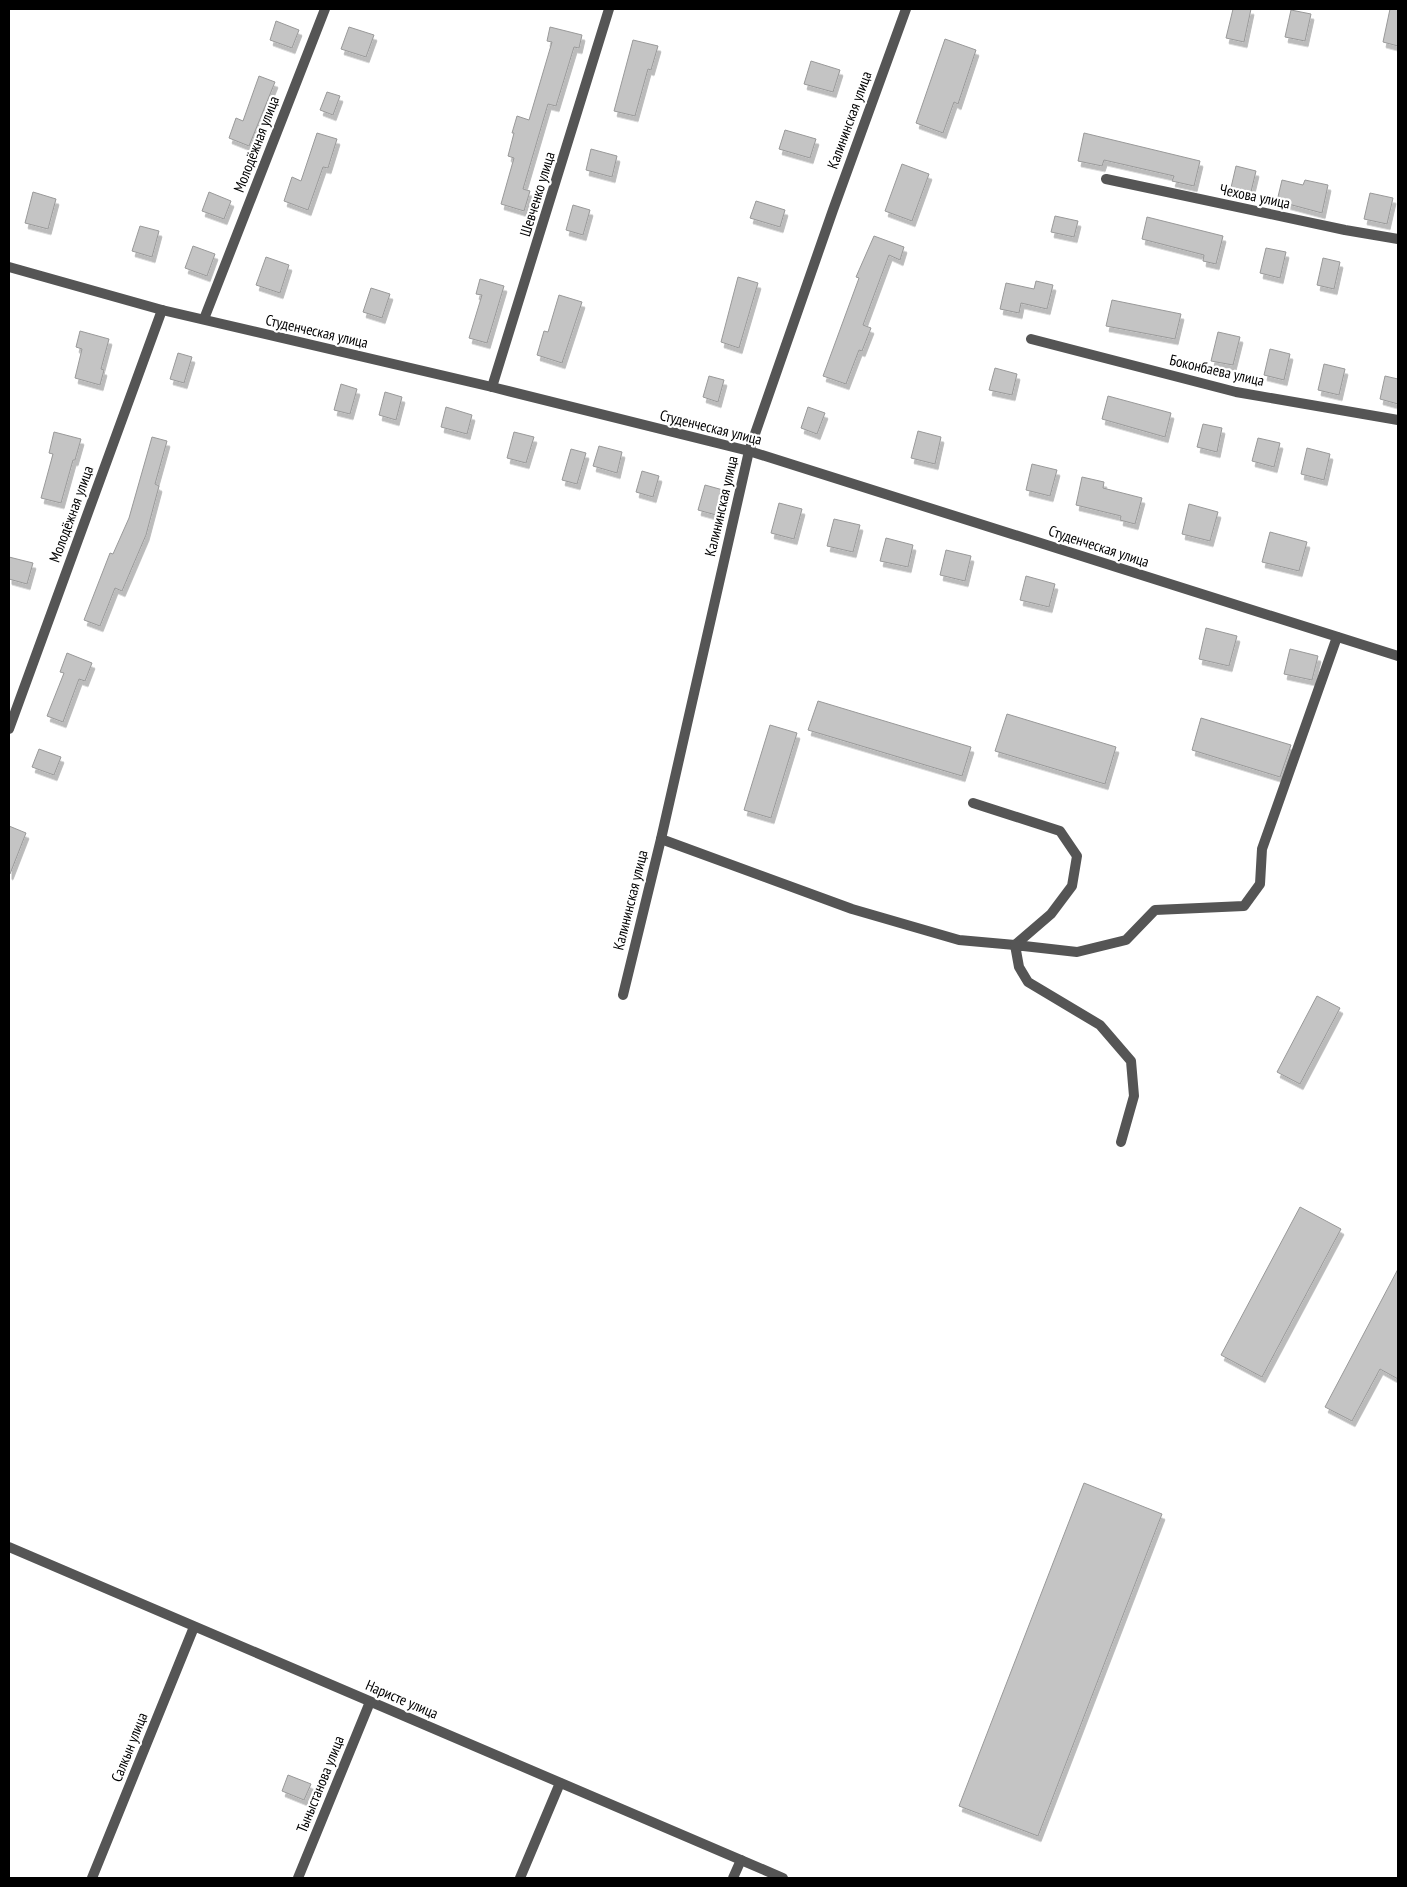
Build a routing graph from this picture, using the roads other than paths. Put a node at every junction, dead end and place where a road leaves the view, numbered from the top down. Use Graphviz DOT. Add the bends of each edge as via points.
graph roads {
  1 [pos="325,9"];
  2 [pos="610,9"];
  3 [pos="906,9"];
  4 [pos="1106,179"];
  5 [pos="1398,239"];
  6 [pos="9,267"];
  7 [pos="162,310"];
  8 [pos="204,319"];
  9 [pos="1031,339"];
  10 [pos="492,387"];
  11 [pos="1398,420"];
  12 [pos="749,451"];
  13 [pos="1337,637"];
  14 [pos="1397,656"];
  15 [pos="9,729"];
  16 [pos="972,803"];
  17 [pos="661,838"];
  18 [pos="1015,945"];
  19 [pos="623,995"];
  20 [pos="1121,1142"];
  21 [pos="9,1548"];
  22 [pos="194,1627"];
  23 [pos="370,1702"];
  24 [pos="560,1783"];
  25 [pos="740,1860"];
  26 [pos="92,1878"];
  27 [pos="298,1878"];
  28 [pos="520,1878"];
  29 [pos="733,1878"];
  30 [pos="783,1878"];
  1 -- 8 [label="street, Молодёжная улица"];
  2 -- 10 [label="street, Шевченко улица"];
  3 -- 12 [label="street, Калининская улица"];
  4 -- 5 [label="street, Чехова улица"];
  6 -- 7 [label="street, Студенческая улица"];
  7 -- 8 [label="street, Студенческая улица"];
  7 -- 15 [label="street, Молодёжная улица"];
  8 -- 10 [label="street, Студенческая улица"];
  9 -- 11 [label="street, Боконбаева улица" via="1236,392"];
  10 -- 12 [label="street, Студенческая улица"];
  12 -- 13 [label="street, Студенческая улица"];
  12 -- 17 [label="street, Калининская улица"];
  13 -- 14 [label="street, Студенческая улица"];
  13 -- 18 [label="street" via="1262,849 1260,884 1244,906 1154,910 1126,940 1077,952"];
  16 -- 18 [label="street" via="1060,831 1077,856 1072,886 1051,914"];
  17 -- 18 [label="street" via="852,909 959,940"];
  17 -- 19 [label="street, Калининская улица"];
  18 -- 20 [label="street" via="1019,967 1028,982 1100,1025 1131,1061 1134,1096"];
  21 -- 22 [label="street, Наристе улица"];
  22 -- 23 [label="street, Наристе улица"];
  22 -- 26 [label="street, Салкын улица"];
  23 -- 24 [label="street, Наристе улица"];
  23 -- 27 [label="street, Тыныстанова улица"];
  24 -- 25 [label="street, Наристе улица"];
  24 -- 28 [label="street"];
  25 -- 29 [label="street"];
  25 -- 30 [label="street, Наристе улица"];
}
